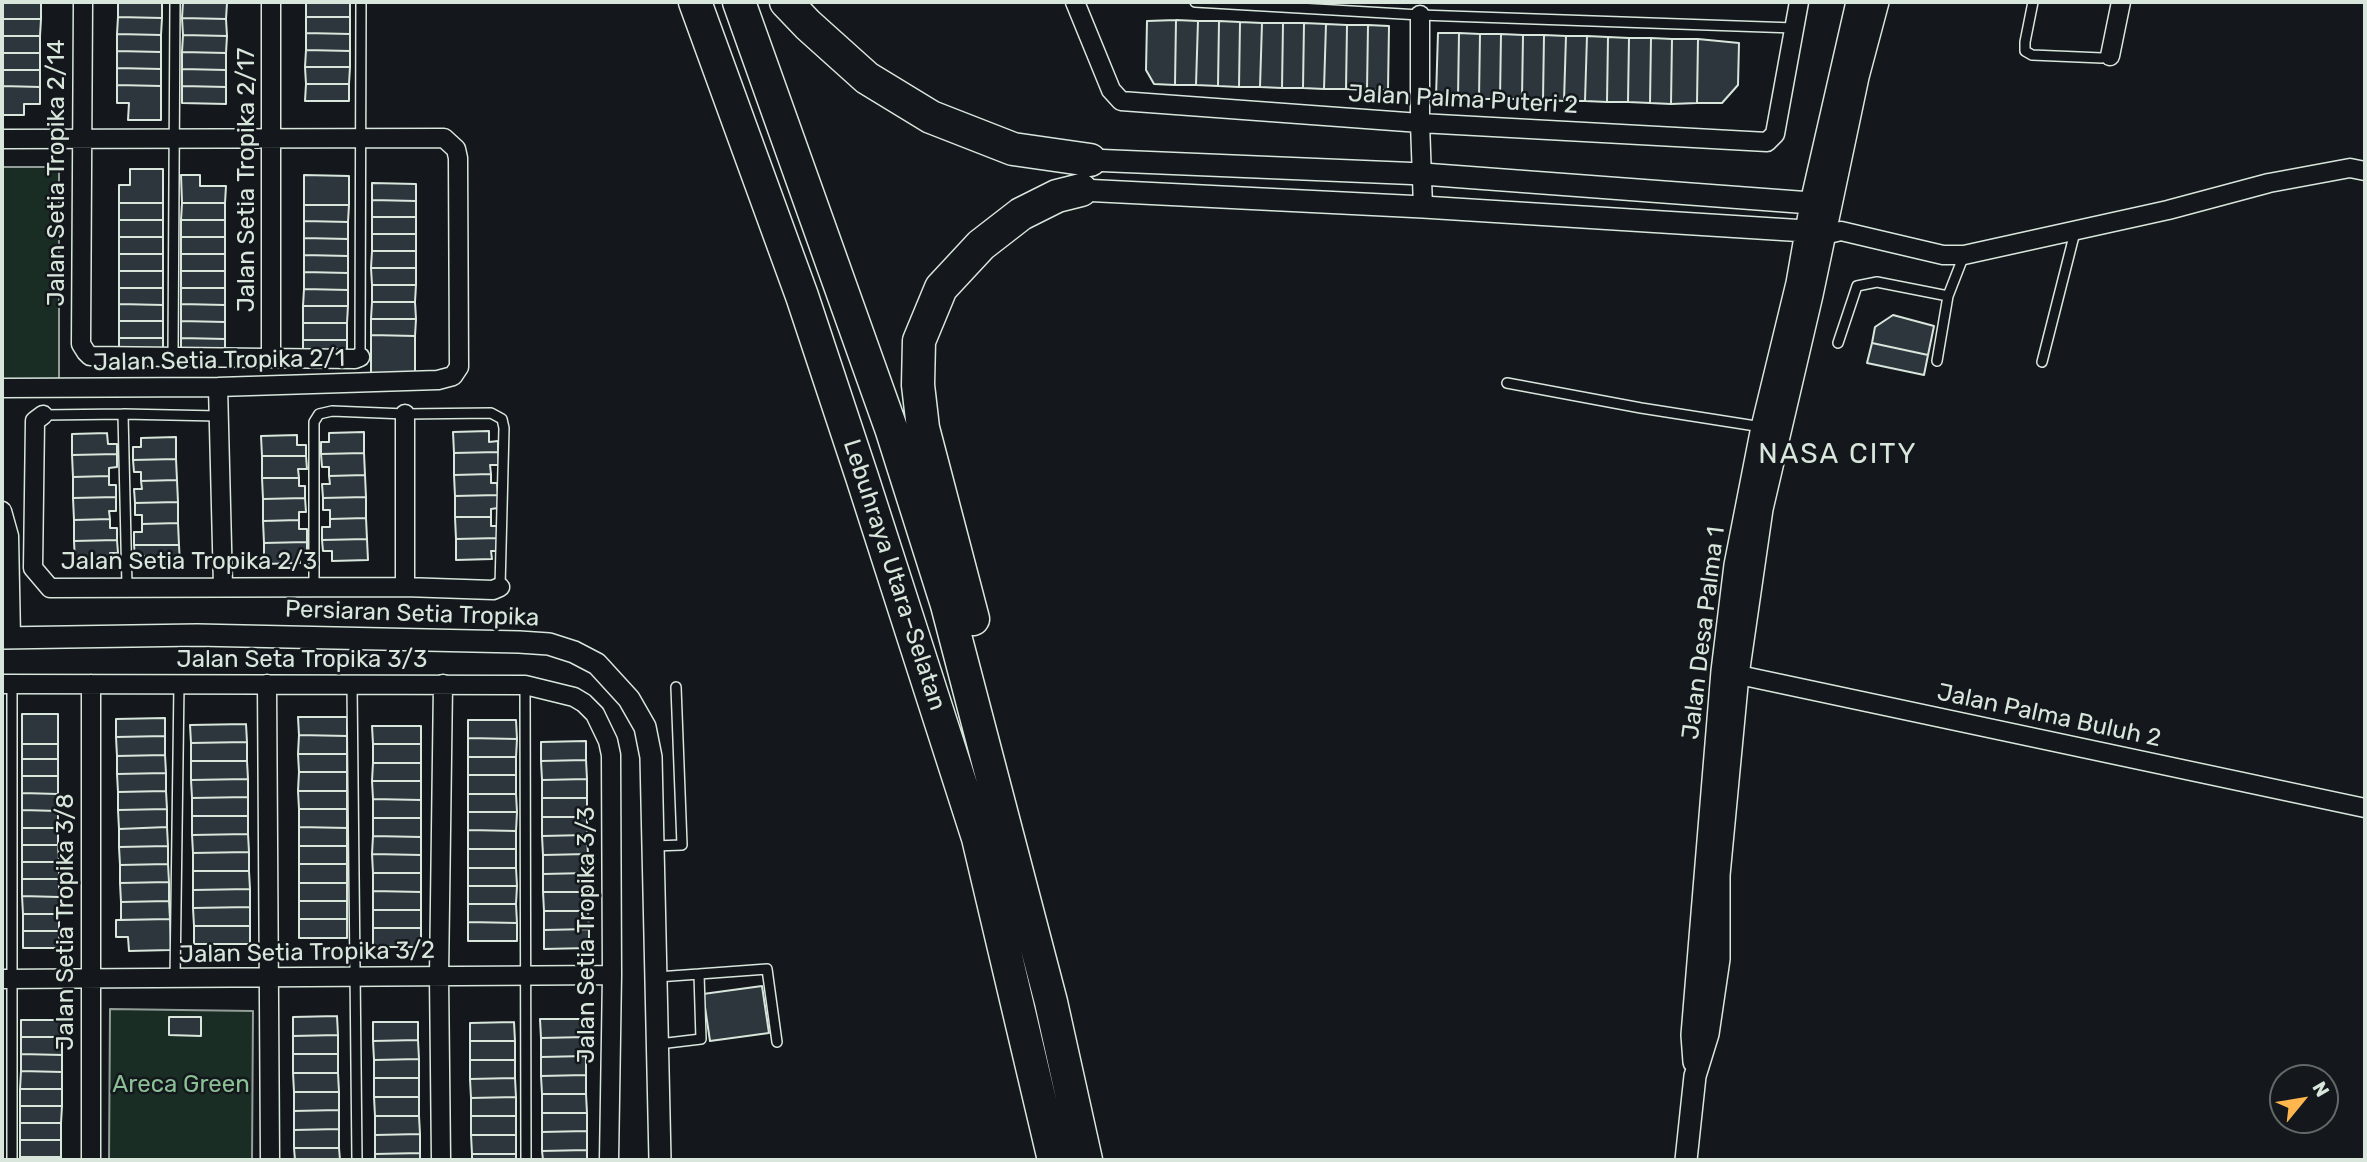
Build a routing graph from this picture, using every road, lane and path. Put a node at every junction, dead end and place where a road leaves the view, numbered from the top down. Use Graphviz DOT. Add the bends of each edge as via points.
graph roads {
  1 [pos="83,2"];
  2 [pos="175,2"];
  3 [pos="271,2"];
  4 [pos="361,2"];
  5 [pos="684,2"];
  6 [pos="695,2"];
  7 [pos="738,2"];
  8 [pos="786,2"];
  9 [pos="1075,2"];
  10 [pos="1195,2"];
  11 [pos="1799,2"];
  12 [pos="1857,2"];
  13 [pos="1878,2"];
  14 [pos="2033,2"];
  15 [pos="2121,2"];
  16 [pos="1420,15"];
  17 [pos="1794,28"];
  18 [pos="2110,56"];
  19 [pos="1420,123"];
  20 [pos="82,138"];
  21 [pos="174,138"];
  22 [pos="271,138"];
  23 [pos="361,138"];
  24 [pos="2,139"];
  25 [pos="1090,160"];
  26 [pos="753,164"];
  27 [pos="2365,171"];
  28 [pos="1423,174"];
  29 [pos="1081,190"];
  30 [pos="1423,206"];
  31 [pos="1820,207"];
  32 [pos="1824,232"];
  33 [pos="2075,232"];
  34 [pos="1964,255"];
  35 [pos="1948,296"];
  36 [pos="1838,343"];
  37 [pos="173,357"];
  38 [pos="360,357"];
  39 [pos="271,358"];
  40 [pos="1937,361"];
  41 [pos="2042,362"];
  42 [pos="1507,383"];
  43 [pos="218,387"];
  44 [pos="2,388"];
  45 [pos="123,414"];
  46 [pos="405,414"];
  47 [pos="218,416"];
  48 [pos="39,418"];
  49 [pos="1762,427"];
  50 [pos="2,511"];
  51 [pos="127,586"];
  52 [pos="223,586"];
  53 [pos="314,587"];
  54 [pos="405,587"];
  55 [pos="500,587"];
  56 [pos="7,638"];
  57 [pos="1730,673"];
  58 [pos="7,684"];
  59 [pos="91,684"];
  60 [pos="178,684"];
  61 [pos="267,684"];
  62 [pos="443,684"];
  63 [pos="352,685"];
  64 [pos="525,685"];
  65 [pos="676,687"];
  66 [pos="595,713"];
  67 [pos="2365,808"];
  68 [pos="654,846"];
  69 [pos="699,974"];
  70 [pos="612,975"];
  71 [pos="439,976"];
  72 [pos="525,976"];
  73 [pos="356,977"];
  74 [pos="656,977"];
  75 [pos="267,978"];
  76 [pos="8,979"];
  77 [pos="175,979"];
  78 [pos="91,980"];
  79 [pos="1051,1002"];
  80 [pos="777,1042"];
  81 [pos="657,1044"];
  82 [pos="1689,1136"];
  83 [pos="12,1160"];
  84 [pos="91,1160"];
  85 [pos="270,1160"];
  86 [pos="357,1160"];
  87 [pos="441,1160"];
  88 [pos="526,1160"];
  89 [pos="609,1160"];
  90 [pos="660,1160"];
  91 [pos="1054,1160"];
  92 [pos="1086,1160"];
  93 [pos="1679,1160"];
  94 [pos="1686,1160"];
  1 -- 20 [label="street, Jalan Setia Tropika 2/14"];
  2 -- 21 [label="lane"];
  3 -- 22 [label="street, Jalan Setia Tropika 2/17"];
  4 -- 23 [label="lane"];
  5 -- 26 [label="highway"];
  6 -- 26 [label="highway, Lebuhraya Utara–Selatan"];
  7 -- 79 [label="highway, Lebuhraya Utara–Selatan" via="891,429 947,604"];
  8 -- 25 [label="highway" via="867,78 931,117 1013,149"];
  9 -- 19 [label="street, Jalan Palma Puteri 2" via="1111,90 1121,101"];
  10 -- 16 [label="lane"];
  11 -- 17 [label="street, Jalan Palma Puteri 2"];
  12 -- 31 [label="street"];
  13 -- 31 [label="street"];
  14 -- 18 [label="lane" via="2025,51 2032,55"];
  15 -- 18 [label="street"];
  16 -- 17 [label="lane"];
  16 -- 19 [label="street"];
  17 -- 19 [label="street, Jalan Palma Puteri 2" via="1775,134 1768,142"];
  19 -- 28 [label="street"];
  20 -- 21 [label="street"];
  20 -- 24 [label="street"];
  20 -- 37 [label="street, Jalan Setia Tropika 2/14" via="81,344 90,356"];
  21 -- 22 [label="street"];
  21 -- 37 [label="lane"];
  22 -- 23 [label="street"];
  22 -- 39 [label="street, Jalan Setia Tropika 2/17"];
  23 -- 38 [label="lane"];
  23 -- 43 [label="street, Jalan Setia Tropika 2/1" via="444,138 456,149 459,367 453,376 438,380"];
  25 -- 28 [label="street"];
  26 -- 91 [label="highway, Lebuhraya Utara–Selatan" via="802,296 978,838"];
  27 -- 33 [label="street" via="2350,168 2269,183"];
  28 -- 30 [label="street"];
  28 -- 31 [label="street"];
  29 -- 30 [label="street"];
  29 -- 79 [label="highway" via="1021,214 981,245 941,288 919,341 923,428 1042,886 1051,937"];
  30 -- 32 [label="street"];
  31 -- 32 [label="street, Jalan Desa Palma 1"];
  31 -- 32 [label="street"];
  32 -- 34 [label="street"];
  32 -- 49 [label="street, Jalan Desa Palma 1" via="1797,283"];
  32 -- 57 [label="street, Jalan Desa Palma 1"];
  33 -- 34 [label="street"];
  33 -- 41 [label="lane"];
  34 -- 35 [label="lane"];
  35 -- 36 [label="lane" via="1877,282 1857,286"];
  35 -- 40 [label="lane"];
  37 -- 39 [label="street"];
  38 -- 39 [label="street"];
  42 -- 49 [label="lane"];
  43 -- 44 [label="street, Jalan Setia Tropika 2/1"];
  43 -- 47 [label="street"];
  45 -- 47 [label="lane"];
  45 -- 48 [label="lane"];
  45 -- 51 [label="lane"];
  46 -- 53 [label="lane" via="332,411 319,414 314,422"];
  46 -- 54 [label="street"];
  46 -- 55 [label="lane" via="491,413 502,419"];
  47 -- 52 [label="street"];
  48 -- 51 [label="street, Jalan Setia Tropika 2/3" via="33,568 50,588"];
  49 -- 57 [label="street, Jalan Desa Palma 1" via="1735,565"];
  50 -- 56 [label="street" via="9,536"];
  51 -- 52 [label="street, Jalan Setia Tropika 2/3"];
  52 -- 53 [label="street, Jalan Setia Tropika 2/3"];
  53 -- 54 [label="street, Jalan Setia Tropika 2/3"];
  54 -- 55 [label="street, Jalan Setia Tropika 2/3"];
  56 -- 68 [label="street, Persiaran Setia Tropika" via="197,635 549,644 574,652 597,664 629,699 645,727 651,757"];
  57 -- 67 [label="street, Jalan Palma Buluh 2"];
  57 -- 82 [label="street, Jalan Desa Palma 1" via="1692,1035 1695,1076"];
  58 -- 59 [label="street, Jalan Seta Tropika 3/3"];
  58 -- 76 [label="lane"];
  59 -- 60 [label="street, Jalan Seta Tropika 3/3"];
  59 -- 78 [label="street, Jalan Setia Tropika 3/8"];
  60 -- 61 [label="street, Jalan Seta Tropika 3/3"];
  60 -- 77 [label="lane"];
  61 -- 63 [label="street, Jalan Seta Tropika 3/3"];
  61 -- 75 [label="street"];
  62 -- 63 [label="street, Jalan Seta Tropika 3/3"];
  62 -- 64 [label="street, Jalan Seta Tropika 3/3"];
  62 -- 71 [label="street"];
  63 -- 73 [label="lane"];
  64 -- 66 [label="street, Jalan Seta Tropika 3/3" via="574,696"];
  64 -- 72 [label="lane"];
  65 -- 68 [label="lane" via="682,845"];
  66 -- 70 [label="street, Jalan Setia Tropika 3/3" via="611,755"];
  68 -- 74 [label="street, Persiaran Setia Tropika"];
  69 -- 74 [label="lane"];
  69 -- 80 [label="lane" via="766,969"];
  69 -- 81 [label="lane" via="701,1038"];
  70 -- 72 [label="street, Jalan Setia Tropika 3/2"];
  70 -- 89 [label="street, Jalan Setia Tropika 3/3"];
  71 -- 72 [label="street, Jalan Setia Tropika 3/2"];
  71 -- 73 [label="street, Jalan Setia Tropika 3/2"];
  71 -- 87 [label="street"];
  72 -- 88 [label="lane"];
  73 -- 75 [label="street, Jalan Setia Tropika 3/2"];
  73 -- 86 [label="lane"];
  74 -- 81 [label="street, Persiaran Setia Tropika"];
  75 -- 77 [label="street, Jalan Setia Tropika 3/2"];
  75 -- 85 [label="street"];
  76 -- 78 [label="street, Jalan Setia Tropika 3/2"];
  76 -- 83 [label="lane"];
  77 -- 78 [label="street, Jalan Setia Tropika 3/2"];
  78 -- 84 [label="street, Jalan Setia Tropika 3/8"];
  79 -- 92 [label="highway, Lebuhraya Utara–Selatan"];
  81 -- 90 [label="street, Persiaran Setia Tropika"];
  82 -- 93 [label="street"];
  82 -- 94 [label="street, Jalan Desa Palma 1"];
}
